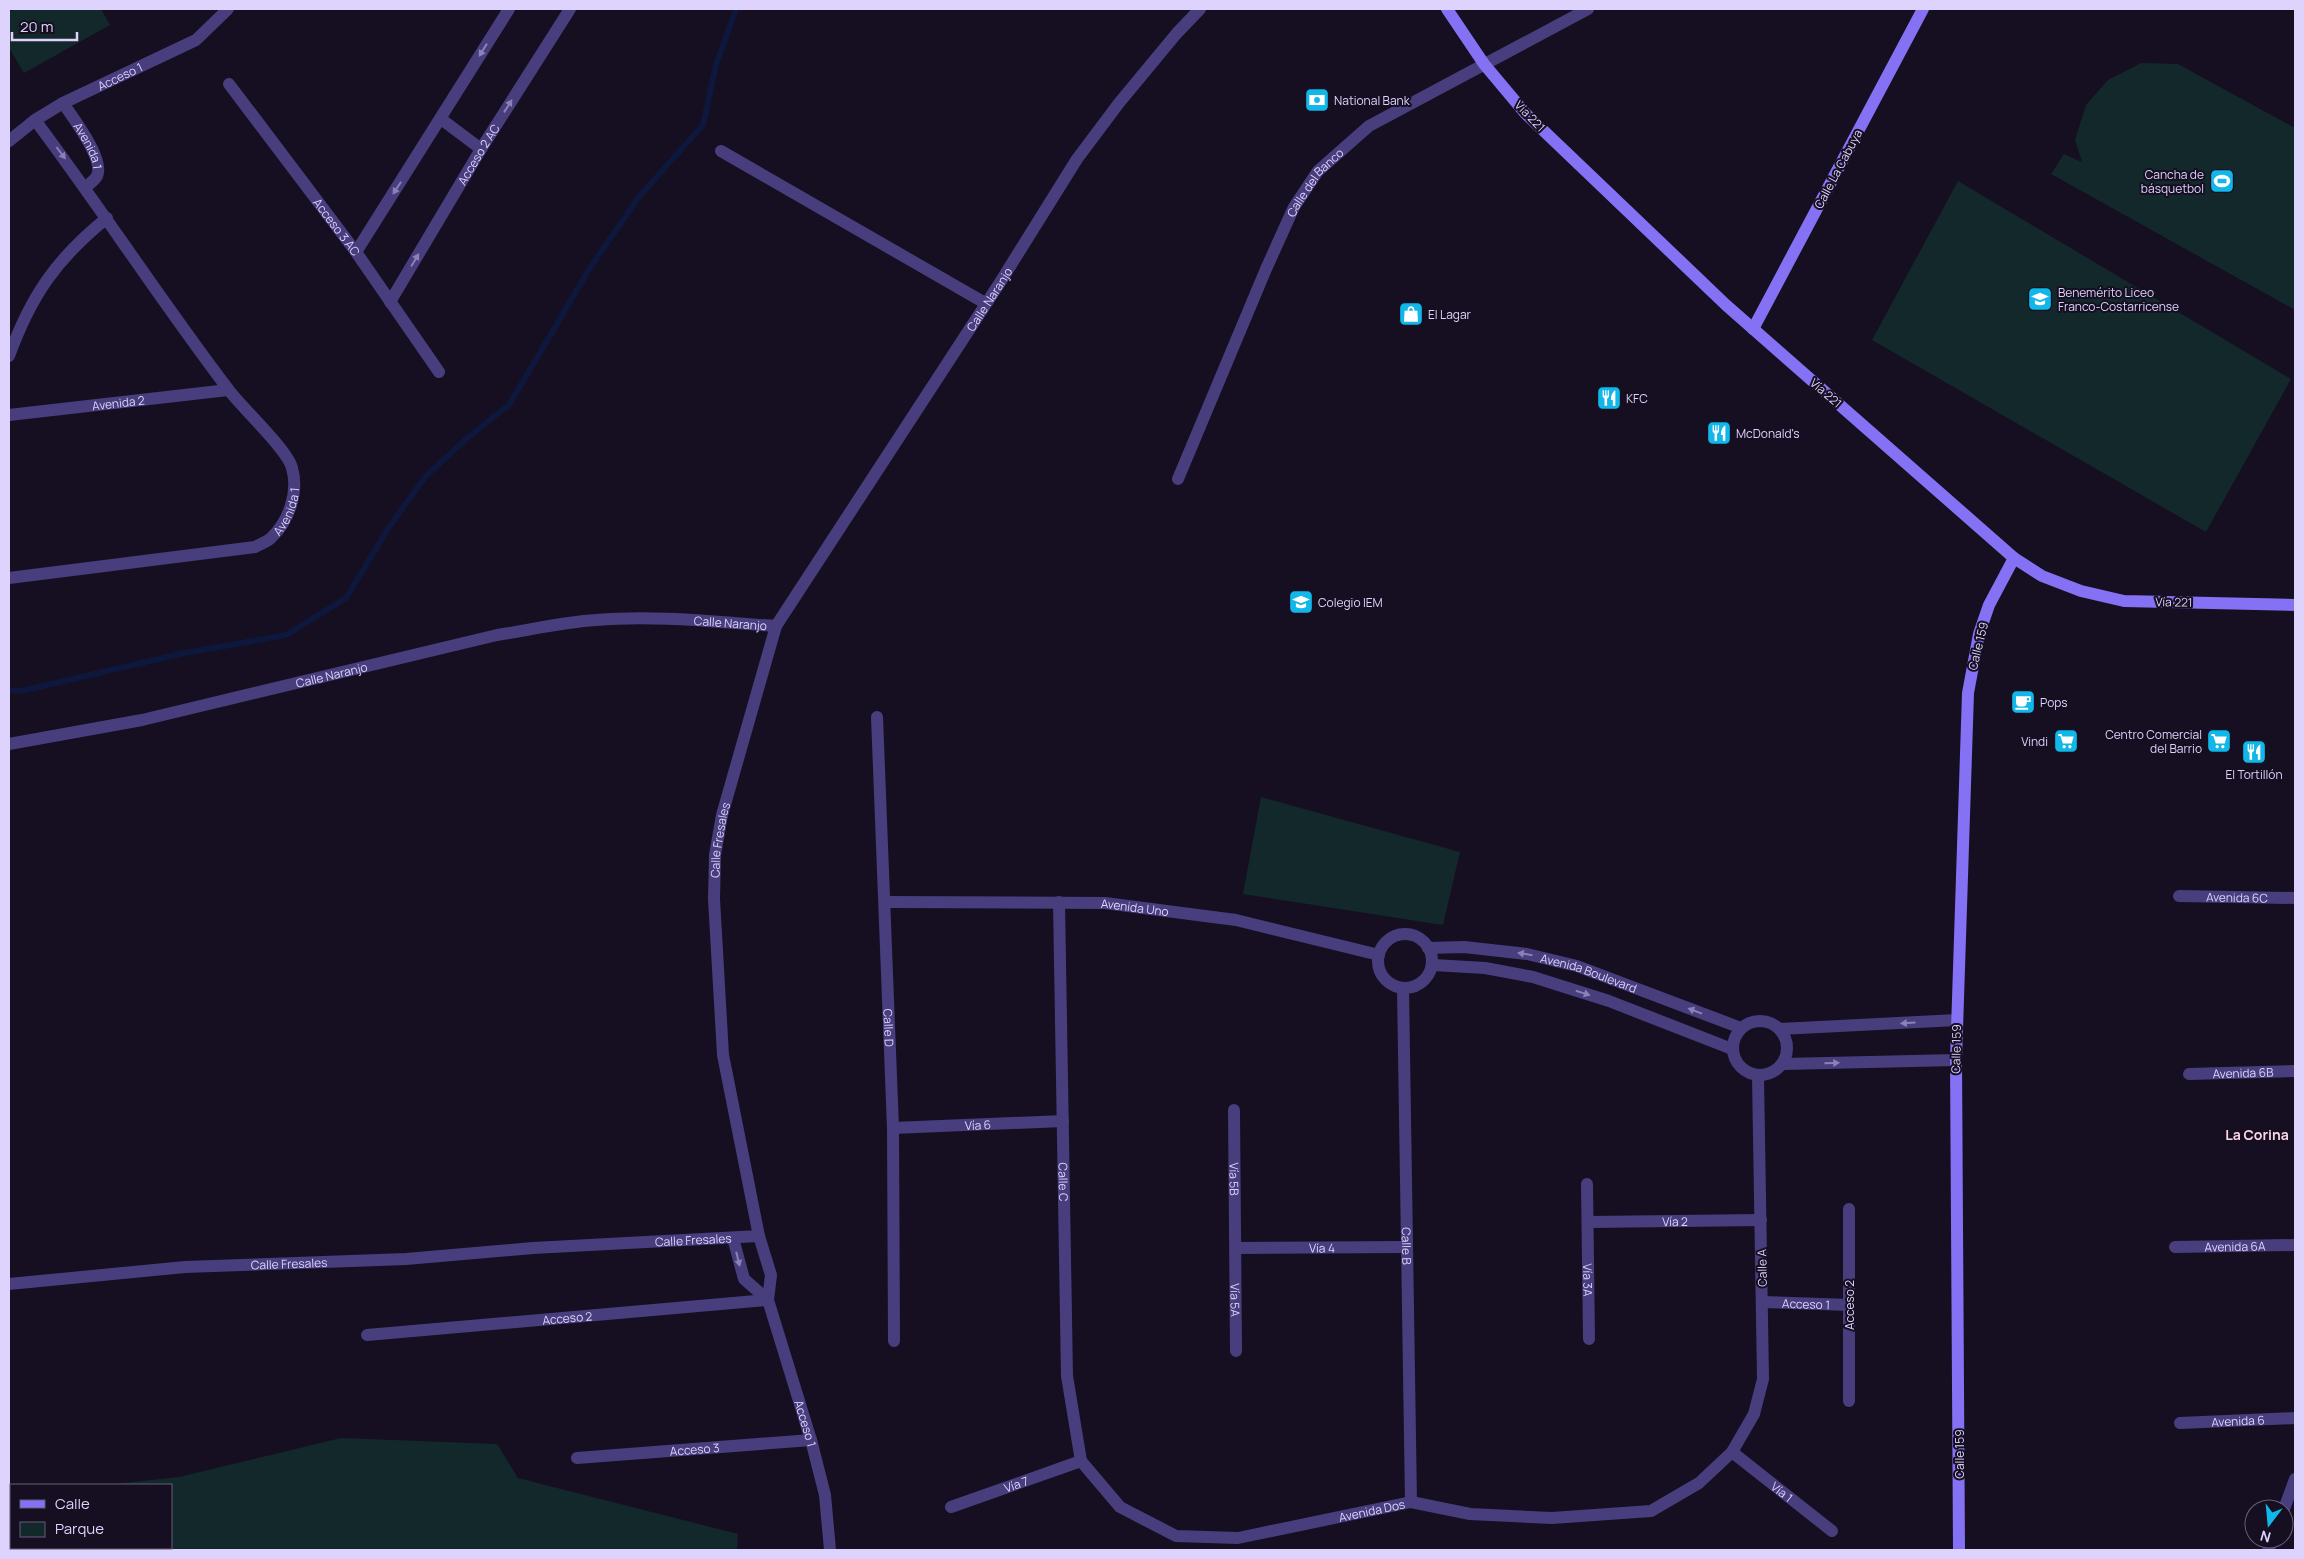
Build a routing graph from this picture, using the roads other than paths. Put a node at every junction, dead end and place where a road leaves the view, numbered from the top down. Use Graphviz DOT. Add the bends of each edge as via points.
graph roads {
  1 [pos="228,9"];
  2 [pos="508,9"];
  3 [pos="570,9"];
  4 [pos="1200,9"];
  5 [pos="1447,9"];
  6 [pos="1588,9"];
  7 [pos="1924,9"];
  8 [pos="1484,64"];
  9 [pos="229,84"];
  10 [pos="63,103"];
  11 [pos="440,119"];
  12 [pos="35,120"];
  13 [pos="9,141"];
  14 [pos="481,148"];
  15 [pos="721,151"];
  16 [pos="86,187"];
  17 [pos="107,218"];
  18 [pos="356,252"];
  19 [pos="390,302"];
  20 [pos="986,303"];
  21 [pos="1753,329"];
  22 [pos="9,356"];
  23 [pos="439,372"];
  24 [pos="228,390"];
  25 [pos="9,415"];
  26 [pos="1178,479"];
  27 [pos="2014,558"];
  28 [pos="9,578"];
  29 [pos="2295,605"];
  30 [pos="776,626"];
  31 [pos="878,717"];
  32 [pos="9,744"];
  33 [pos="2179,896"];
  34 [pos="2295,898"];
  35 [pos="885,902"];
  36 [pos="1058,902"];
  37 [pos="1428,948"];
  38 [pos="1379,955"];
  39 [pos="1433,965"];
  40 [pos="1403,988"];
  41 [pos="1957,1020"];
  42 [pos="1741,1028"];
  43 [pos="1780,1029"];
  44 [pos="1732,1049"];
  45 [pos="1956,1060"];
  46 [pos="1783,1064"];
  47 [pos="2295,1071"];
  48 [pos="2189,1074"];
  49 [pos="1758,1076"];
  50 [pos="1234,1110"];
  51 [pos="1063,1121"];
  52 [pos="893,1128"];
  53 [pos="1587,1184"];
  54 [pos="1849,1209"];
  55 [pos="1761,1220"];
  56 [pos="1589,1222"];
  57 [pos="759,1236"];
  58 [pos="733,1238"];
  59 [pos="2295,1245"];
  60 [pos="1406,1246"];
  61 [pos="2175,1247"];
  62 [pos="1237,1248"];
  63 [pos="9,1284"];
  64 [pos="768,1300"];
  65 [pos="1762,1302"];
  66 [pos="1849,1305"];
  67 [pos="366,1335"];
  68 [pos="1589,1339"];
  69 [pos="894,1341"];
  70 [pos="1236,1352"];
  71 [pos="1849,1401"];
  72 [pos="2295,1418"];
  73 [pos="2180,1423"];
  74 [pos="811,1440"];
  75 [pos="1732,1452"];
  76 [pos="577,1458"];
  77 [pos="1081,1461"];
  78 [pos="2295,1479"];
  79 [pos="2288,1499"];
  80 [pos="1411,1502"];
  81 [pos="951,1507"];
  82 [pos="1832,1531"];
  83 [pos="830,1550"];
  84 [pos="1960,1550"];
  1 -- 10 [label="street, Acceso 1" via="196,40"];
  2 -- 11 [label="street, one-way"];
  14 -- 3 [label="street, Acceso 2 AC, one-way"];
  4 -- 20 [label="street, Calle Naranjo" via="1119,103 1077,159"];
  5 -- 8 [label="street, Vía 221"];
  6 -- 8 [label="street, Calle del Banco"];
  7 -- 21 [label="street, Calle La Cabuya"];
  8 -- 21 [label="street, Vía 221" via="1526,113"];
  8 -- 26 [label="street, Calle del Banco" via="1369,126 1318,171 1294,207"];
  9 -- 18 [label="street, Acceso 3 AC"];
  10 -- 12 [label="street, Acceso 1"];
  10 -- 16 [label="street, Avenida 1" via="99,165 96,177"];
  11 -- 14 [label="street"];
  11 -- 18 [label="street, one-way"];
  12 -- 13 [label="street, Acceso 1"];
  12 -- 16 [label="street, Avenida 1, one-way"];
  19 -- 14 [label="street, Acceso 2 AC, one-way"];
  15 -- 20 [label="street"];
  16 -- 17 [label="street, Avenida 1"];
  17 -- 22 [label="street" via="83,237 54,269 30,306"];
  17 -- 24 [label="street, Avenida 1"];
  18 -- 19 [label="street, Acceso 3 AC"];
  19 -- 23 [label="street, Acceso 3 AC"];
  20 -- 30 [label="street, Calle Naranjo"];
  21 -- 27 [label="street, Vía 221"];
  24 -- 25 [label="street, Avenida 2"];
  24 -- 28 [label="street, Avenida 1" via="292,467 295,488 290,508 270,539 255,547"];
  27 -- 29 [label="street, Vía 221" via="2042,576 2080,591 2124,601"];
  27 -- 41 [label="street, Calle 159" via="1989,606 1979,634 1968,693"];
  30 -- 32 [label="street, Calle Naranjo" via="662,618 595,620 550,626 497,635 142,720"];
  30 -- 57 [label="street, Calle Fresales" via="722,815 714,884 723,1054"];
  31 -- 35 [label="street, Calle D"];
  33 -- 34 [label="street, Avenida 6C"];
  35 -- 36 [label="street, Avenida Uno"];
  35 -- 52 [label="street, Calle D"];
  36 -- 38 [label="street, Avenida Uno" via="1105,903 1236,920"];
  36 -- 51 [label="street, Calle C"];
  37 -- 38 [label="street" via="1416,936 1395,935 1386,941"];
  37 -- 39 [label="street"];
  42 -- 37 [label="street, Avenida Boulevard, one-way" via="1577,966 1526,954 1464,947"];
  38 -- 40 [label="street" via="1377,962 1381,975 1391,984"];
  39 -- 40 [label="street" via="1418,986"];
  39 -- 44 [label="street, Avenida Boulevard, one-way" via="1485,968 1533,977 1609,1001"];
  40 -- 60 [label="street, Calle B"];
  41 -- 43 [label="street, one-way"];
  41 -- 45 [label="street, Calle 159"];
  42 -- 43 [label="street" via="1760,1020"];
  42 -- 44 [label="street"];
  43 -- 46 [label="street" via="1786,1040"];
  44 -- 49 [label="street" via="1736,1062 1746,1072"];
  46 -- 45 [label="street, one-way"];
  45 -- 84 [label="street, Calle 159"];
  46 -- 49 [label="street" via="1772,1073"];
  47 -- 48 [label="street, Avenida 6B"];
  49 -- 55 [label="street, Calle A"];
  50 -- 62 [label="street, Vía 5B"];
  51 -- 52 [label="street, Vía 6"];
  51 -- 77 [label="street, Calle C" via="1067,1376"];
  52 -- 69 [label="street, Calle D"];
  53 -- 56 [label="street, Vía 3A"];
  54 -- 66 [label="street, Acceso 2"];
  55 -- 56 [label="street, Vía 2"];
  55 -- 65 [label="street, Calle A"];
  56 -- 68 [label="street, Vía 3A"];
  57 -- 58 [label="street, Calle Fresales"];
  57 -- 64 [label="street, Acceso 1" via="770,1275"];
  58 -- 63 [label="street, Calle Fresales" via="533,1248 406,1260 185,1267"];
  58 -- 64 [label="street, one-way" via="744,1279"];
  59 -- 61 [label="street, Avenida 6A"];
  60 -- 62 [label="street, Vía 4"];
  60 -- 80 [label="street, Calle B"];
  62 -- 70 [label="street, Vía 5A"];
  64 -- 67 [label="street, Acceso 2"];
  64 -- 74 [label="street, Acceso 1"];
  65 -- 66 [label="street, Acceso 1"];
  65 -- 75 [label="street, Calle A" via="1763,1379 1754,1414"];
  66 -- 71 [label="street, Acceso 2"];
  72 -- 73 [label="street, Avenida 6"];
  74 -- 76 [label="street, Acceso 3"];
  74 -- 83 [label="street, Acceso 1" via="826,1494"];
  75 -- 80 [label="street, Avenida Dos" via="1699,1483 1650,1511 1552,1518 1470,1514"];
  75 -- 82 [label="street, Vía 1"];
  77 -- 80 [label="street, Avenida Dos" via="1120,1507 1176,1536 1238,1538"];
  77 -- 81 [label="street, Vía 7"];
  78 -- 79 [label="street"];
}
